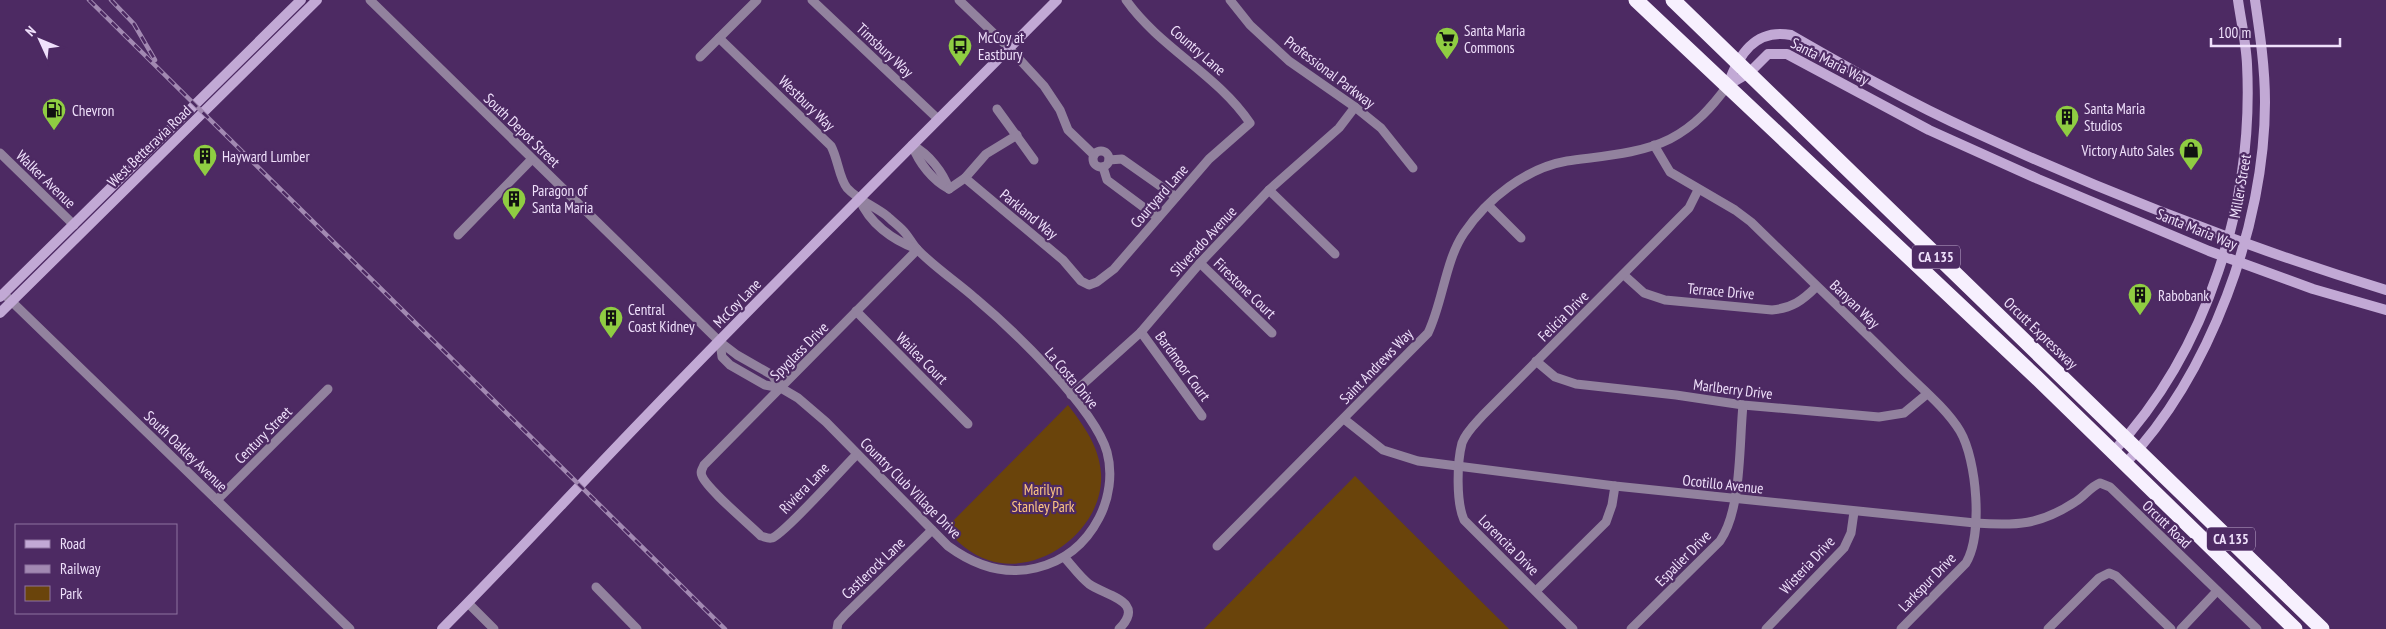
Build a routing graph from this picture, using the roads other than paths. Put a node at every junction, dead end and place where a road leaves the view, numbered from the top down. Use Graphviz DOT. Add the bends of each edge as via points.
graph roads {
  1 [pos="300,0"];
  2 [pos="317,0"];
  3 [pos="370,0"];
  4 [pos="757,0"];
  5 [pos="812,0"];
  6 [pos="959,0"];
  7 [pos="1057,0"];
  8 [pos="1126,0"];
  9 [pos="1230,0"];
  10 [pos="1636,0"];
  11 [pos="1674,0"];
  12 [pos="2238,0"];
  13 [pos="2255,0"];
  14 [pos="719,38"];
  15 [pos="1009,48"];
  16 [pos="700,57"];
  17 [pos="1736,61"];
  18 [pos="1749,73"];
  19 [pos="1728,85"];
  20 [pos="1356,106"];
  21 [pos="997,108"];
  22 [pos="938,119"];
  23 [pos="1250,123"];
  24 [pos="1017,135"];
  25 [pos="912,145"];
  26 [pos="1654,145"];
  27 [pos="0,153"];
  28 [pos="1094,155"];
  29 [pos="532,159"];
  30 [pos="1034,160"];
  31 [pos="1106,163"];
  32 [pos="1413,168"];
  33 [pos="964,178"];
  34 [pos="1269,190"];
  35 [pos="1698,190"];
  36 [pos="1176,197"];
  37 [pos="859,198"];
  38 [pos="1488,205"];
  39 [pos="1158,218"];
  40 [pos="74,225"];
  41 [pos="458,235"];
  42 [pos="2228,236"];
  43 [pos="1521,238"];
  44 [pos="2245,243"];
  45 [pos="918,250"];
  46 [pos="1335,254"];
  47 [pos="2222,256"];
  48 [pos="2238,262"];
  49 [pos="1200,264"];
  50 [pos="1624,275"];
  51 [pos="1088,285"];
  52 [pos="1816,287"];
  53 [pos="2386,290"];
  54 [pos="2,295"];
  55 [pos="12,301"];
  56 [pos="2386,310"];
  57 [pos="856,311"];
  58 [pos="0,313"];
  59 [pos="1141,332"];
  60 [pos="1272,333"];
  61 [pos="720,342"];
  62 [pos="1536,361"];
  63 [pos="781,388"];
  64 [pos="328,389"];
  65 [pos="1927,394"];
  66 [pos="1071,395"];
  67 [pos="1742,405"];
  68 [pos="1202,416"];
  69 [pos="1344,419"];
  70 [pos="968,424"];
  71 [pos="2125,438"];
  72 [pos="2138,451"];
  73 [pos="2113,452"];
  74 [pos="857,454"];
  75 [pos="2125,464"];
  76 [pos="1460,466"];
  77 [pos="2100,482"];
  78 [pos="1615,486"];
  79 [pos="1735,499"];
  80 [pos="217,500"];
  81 [pos="1854,512"];
  82 [pos="1975,524"];
  83 [pos="932,530"];
  84 [pos="769,539"];
  85 [pos="1217,546"];
  86 [pos="1065,558"];
  87 [pos="596,587"];
  88 [pos="1536,591"];
  89 [pos="2217,591"];
  90 [pos="468,603"];
  91 [pos="350,629"];
  92 [pos="442,629"];
  93 [pos="494,629"];
  94 [pos="637,629"];
  95 [pos="837,629"];
  96 [pos="1119,629"];
  97 [pos="1573,629"];
  98 [pos="1630,629"];
  99 [pos="1766,629"];
  100 [pos="1901,629"];
  101 [pos="2048,629"];
  102 [pos="2171,629"];
  103 [pos="2180,629"];
  104 [pos="2257,629"];
  105 [pos="2295,629"];
  106 [pos="2322,629"];
  1 -- 40 [label="main road, West Betteravia Road"];
  2 -- 55 [label="main road, West Betteravia Road"];
  3 -- 29 [label="street, South Depot Street"];
  4 -- 14 [label="street"];
  5 -- 22 [label="street, Timsbury Way"];
  6 -- 15 [label="street"];
  7 -- 15 [label="main road, McCoy Lane"];
  8 -- 23 [label="street, Country Lane" via="1144,20 1222,88"];
  9 -- 20 [label="street, Professional Parkway" via="1250,25 1289,61"];
  10 -- 19 [label="highway, CA 135"];
  11 -- 17 [label="highway, CA 135"];
  12 -- 42 [label="main road, Miller Street" via="2247,63 2247,105 2241,176"];
  13 -- 44 [label="main road, Miller Street" via="2264,66 2265,102 2261,162"];
  14 -- 16 [label="street"];
  14 -- 37 [label="street, Westbury Way" via="831,146 838,159 842,180"];
  15 -- 22 [label="main road, McCoy Lane"];
  15 -- 28 [label="street" via="1051,94 1068,130"];
  17 -- 18 [label="highway, Orcutt Expressway / CA 135"];
  17 -- 19 [label="main road"];
  17 -- 42 [label="main road, Santa Maria Way" via="1762,38 1780,33 1791,35 1855,72 1971,131"];
  18 -- 19 [label="main road, Santa Maria Way"];
  18 -- 47 [label="main road, Santa Maria Way" via="1768,54 1787,54 1929,130"];
  18 -- 71 [label="highway, Orcutt Expressway / CA 135"];
  19 -- 26 [label="street, Saint Andrews Way" via="1698,120 1670,139"];
  19 -- 73 [label="highway, CA 135"];
  20 -- 32 [label="street, Professional Parkway" via="1381,128"];
  20 -- 34 [label="street, Silverado Avenue" via="1339,128"];
  21 -- 24 [label="street"];
  22 -- 25 [label="main road, McCoy Lane"];
  23 -- 36 [label="street, Courtyard Lane" via="1209,159"];
  24 -- 30 [label="street"];
  24 -- 33 [label="street" via="986,154"];
  25 -- 33 [label="street" via="923,150 945,179 948,190"];
  25 -- 37 [label="main road, McCoy Lane"];
  26 -- 35 [label="street, Banyan Way" via="1670,172"];
  26 -- 38 [label="street, Saint Andrews Way" via="1549,166 1520,179"];
  27 -- 40 [label="street, Walker Avenue"];
  28 -- 31 [label="street" via="1094,164"];
  28 -- 31 [label="street" via="1102,151 1107,154"];
  29 -- 41 [label="street"];
  29 -- 61 [label="street, South Depot Street"];
  31 -- 36 [label="street" via="1122,159"];
  31 -- 39 [label="street" via="1107,180"];
  33 -- 51 [label="street, Parkland Way" via="1063,260"];
  34 -- 46 [label="street"];
  34 -- 49 [label="street, Silverado Avenue"];
  35 -- 50 [label="street, Felicia Drive" via="1689,208"];
  35 -- 52 [label="street, Banyan Way" via="1751,222"];
  36 -- 39 [label="street, Courtyard Lane"];
  37 -- 45 [label="street, La Costa Drive" via="874,205 905,233"];
  37 -- 61 [label="main road, McCoy Lane"];
  38 -- 43 [label="street"];
  38 -- 69 [label="street, Saint Andrews Way" via="1463,235 1454,254 1428,333"];
  39 -- 51 [label="street, Courtyard Lane" via="1114,269"];
  40 -- 54 [label="main road, West Betteravia Road"];
  42 -- 44 [label="main road, Santa Maria Way"];
  42 -- 47 [label="main road, Miller Street"];
  44 -- 48 [label="main road, Miller Street"];
  44 -- 53 [label="main road, Santa Maria Way"];
  45 -- 57 [label="street, Spyglass Drive"];
  45 -- 66 [label="street, La Costa Drive" via="989,310"];
  47 -- 48 [label="main road, Santa Maria Way"];
  47 -- 71 [label="main road, Miller Street" via="2195,327 2177,363 2152,404"];
  48 -- 56 [label="main road, Santa Maria Way"];
  48 -- 72 [label="main road, Miller Street" via="2212,332 2193,369 2166,414"];
  49 -- 59 [label="street, Silverado Avenue"];
  49 -- 60 [label="street, Firestone Court"];
  50 -- 52 [label="street, Terrace Drive" via="1644,293 1665,300 1772,310 1788,308 1802,301"];
  50 -- 62 [label="street, Felicia Drive"];
  52 -- 65 [label="street, Banyan Way"];
  54 -- 55 [label="street, South Oakley Avenue"];
  55 -- 58 [label="main road, West Betteravia Road"];
  55 -- 80 [label="street, South Oakley Avenue"];
  57 -- 63 [label="street, Spyglass Drive"];
  57 -- 70 [label="street, Wailea Court"];
  59 -- 66 [label="street, Silverado Avenue"];
  59 -- 68 [label="street, Bardmoor Court"];
  61 -- 63 [label="street, Country Club Village Drive" via="722,357 730,364 765,385"];
  61 -- 90 [label="main road, McCoy Lane"];
  62 -- 67 [label="street, Marlberry Drive" via="1555,377 1576,384"];
  62 -- 76 [label="street, Felicia Drive" via="1466,434"];
  63 -- 74 [label="street, Country Club Village Drive" via="826,422"];
  63 -- 84 [label="street, Spyglass Drive" via="704,465 701,472 724,500 761,536"];
  64 -- 80 [label="street, Century Street"];
  65 -- 67 [label="street, Marlberry Drive" via="1904,413 1879,418"];
  65 -- 82 [label="street, Banyan Way" via="1959,429 1970,456 1975,481"];
  66 -- 86 [label="street, La Costa Drive" via="1100,436 1110,469 1109,490 1102,512 1092,531"];
  67 -- 79 [label="street, Espalier Drive"];
  69 -- 76 [label="street, Ocotillo Avenue" via="1369,442 1388,452 1418,461"];
  69 -- 85 [label="street, Saint Andrews Way"];
  71 -- 72 [label="highway, Orcutt Expressway / CA 135"];
  71 -- 73 [label="main road, Miller Street"];
  72 -- 75 [label="main road, Miller Street"];
  72 -- 106 [label="highway, Orcutt Expressway / CA 135"];
  73 -- 75 [label="highway, CA 135"];
  74 -- 83 [label="street, Country Club Village Drive"];
  74 -- 84 [label="street, Riviera Lane" via="774,538"];
  75 -- 105 [label="highway, CA 135"];
  76 -- 78 [label="street, Ocotillo Avenue"];
  76 -- 88 [label="street, Lorencita Drive" via="1459,494 1464,520"];
  77 -- 82 [label="street, Ocotillo Avenue" via="2056,513 2036,522"];
  77 -- 89 [label="street, Orcutt Road" via="2110,487"];
  78 -- 79 [label="street, Ocotillo Avenue"];
  78 -- 88 [label="street" via="1606,522"];
  79 -- 81 [label="street, Ocotillo Avenue"];
  79 -- 98 [label="street, Espalier Drive" via="1728,530 1720,541"];
  80 -- 91 [label="street, South Oakley Avenue"];
  81 -- 82 [label="street, Ocotillo Avenue"];
  81 -- 99 [label="street, Wisteria Drive" via="1851,533 1844,548"];
  82 -- 100 [label="street, Larkspur Drive" via="1971,555 1966,563"];
  83 -- 86 [label="street, Country Club Village Drive" via="965,559 985,567 1006,571 1028,570"];
  83 -- 95 [label="street, Castlerock Lane" via="845,615"];
  86 -- 96 [label="street" via="1088,583 1124,601 1129,616"];
  87 -- 94 [label="street"];
  88 -- 97 [label="street, Lorencita Drive"];
  89 -- 103 [label="street"];
  89 -- 104 [label="street, Orcutt Road"];
  90 -- 92 [label="main road, McCoy Lane"];
  90 -- 93 [label="street"];
  101 -- 102 [label="street" via="2099,578 2109,573"];
}
